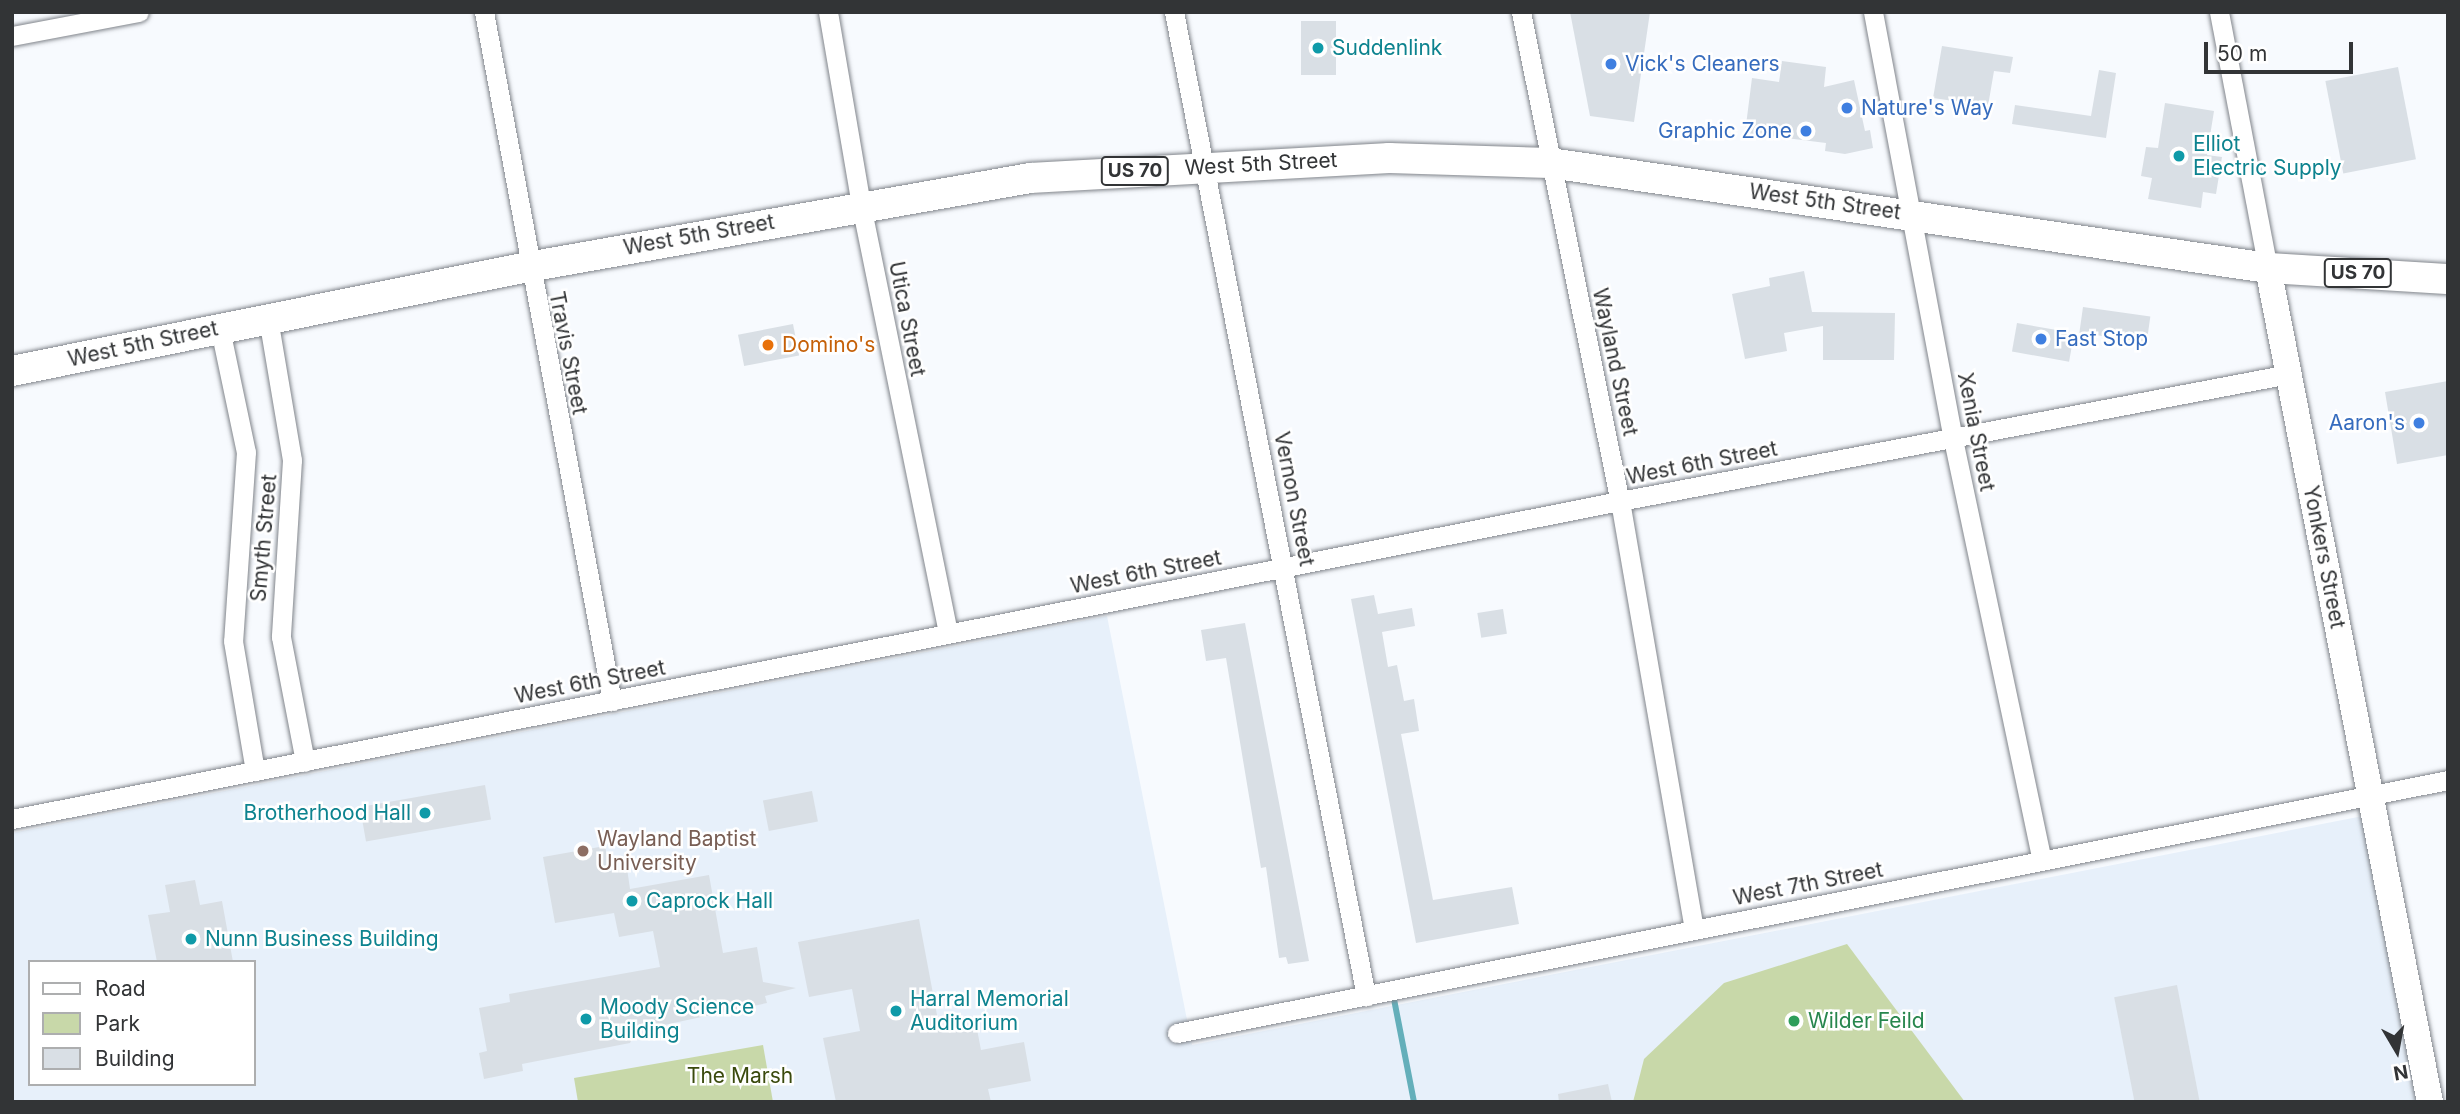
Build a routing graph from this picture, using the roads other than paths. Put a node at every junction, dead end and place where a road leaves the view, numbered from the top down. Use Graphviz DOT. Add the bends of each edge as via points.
graph roads {
  1 [pos="139,12"];
  2 [pos="484,12"];
  3 [pos="828,12"];
  4 [pos="1174,12"];
  5 [pos="1521,12"];
  6 [pos="1873,12"];
  7 [pos="2219,12"];
  8 [pos="12,36"];
  9 [pos="1550,163"];
  10 [pos="1205,166"];
  11 [pos="861,205"];
  12 [pos="1912,214"];
  13 [pos="528,267"];
  14 [pos="2268,268"];
  15 [pos="2448,279"];
  16 [pos="268,318"];
  17 [pos="220,328"];
  18 [pos="12,371"];
  19 [pos="2289,374"];
  20 [pos="1952,439"];
  21 [pos="1620,501"];
  22 [pos="1285,568"];
  23 [pos="948,633"];
  24 [pos="612,701"];
  25 [pos="306,762"];
  26 [pos="255,771"];
  27 [pos="2448,780"];
  28 [pos="2369,796"];
  29 [pos="12,819"];
  30 [pos="2042,860"];
  31 [pos="1694,929"];
  32 [pos="1366,996"];
  33 [pos="1178,1033"];
  34 [pos="2430,1102"];
  1 -- 8 [label="street"];
  2 -- 13 [label="street, Travis Street"];
  3 -- 11 [label="street, Utica Street"];
  4 -- 10 [label="street, Vernon Street"];
  5 -- 9 [label="street, Wayland Street"];
  6 -- 12 [label="street, Xenia Street"];
  7 -- 14 [label="street, Yonkers Street"];
  9 -- 10 [label="main road, West 5th Street / US 70" via="1389,158"];
  9 -- 12 [label="main road, West 5th Street / US 70"];
  9 -- 21 [label="street, Wayland Street"];
  10 -- 11 [label="main road, West 5th Street / US 70" via="1030,178"];
  10 -- 22 [label="street, Vernon Street"];
  11 -- 13 [label="main road, West 5th Street / US 70"];
  11 -- 23 [label="street, Utica Street"];
  12 -- 14 [label="main road, West 5th Street / US 70"];
  12 -- 20 [label="street, Xenia Street"];
  13 -- 16 [label="main road, West 5th Street / US 70"];
  13 -- 24 [label="street, Travis Street"];
  14 -- 15 [label="main road, US 70"];
  14 -- 19 [label="street, Yonkers Street"];
  16 -- 17 [label="main road, West 5th Street / US 70"];
  16 -- 25 [label="street, Smyth Street" via="292,460 281,637"];
  17 -- 18 [label="main road, West 5th Street / US 70"];
  17 -- 26 [label="street, Smyth Street" via="246,452 233,641"];
  19 -- 20 [label="street, West 6th Street"];
  19 -- 28 [label="street, Yonkers Street"];
  20 -- 21 [label="street, West 6th Street"];
  20 -- 30 [label="street, Xenia Street"];
  21 -- 22 [label="street, West 6th Street"];
  21 -- 31 [label="street, Wayland Street"];
  22 -- 23 [label="street, West 6th Street"];
  22 -- 32 [label="street, Vernon Street"];
  23 -- 24 [label="street, West 6th Street"];
  24 -- 25 [label="street, West 6th Street"];
  25 -- 26 [label="street, West 6th Street"];
  26 -- 29 [label="street, West 6th Street"];
  27 -- 28 [label="street, West 7th Street"];
  28 -- 30 [label="street, West 7th Street"];
  28 -- 34 [label="street, Yonkers Street"];
  30 -- 31 [label="street, West 7th Street"];
  31 -- 32 [label="street, West 7th Street"];
  32 -- 33 [label="street, West 7th Street"];
}
